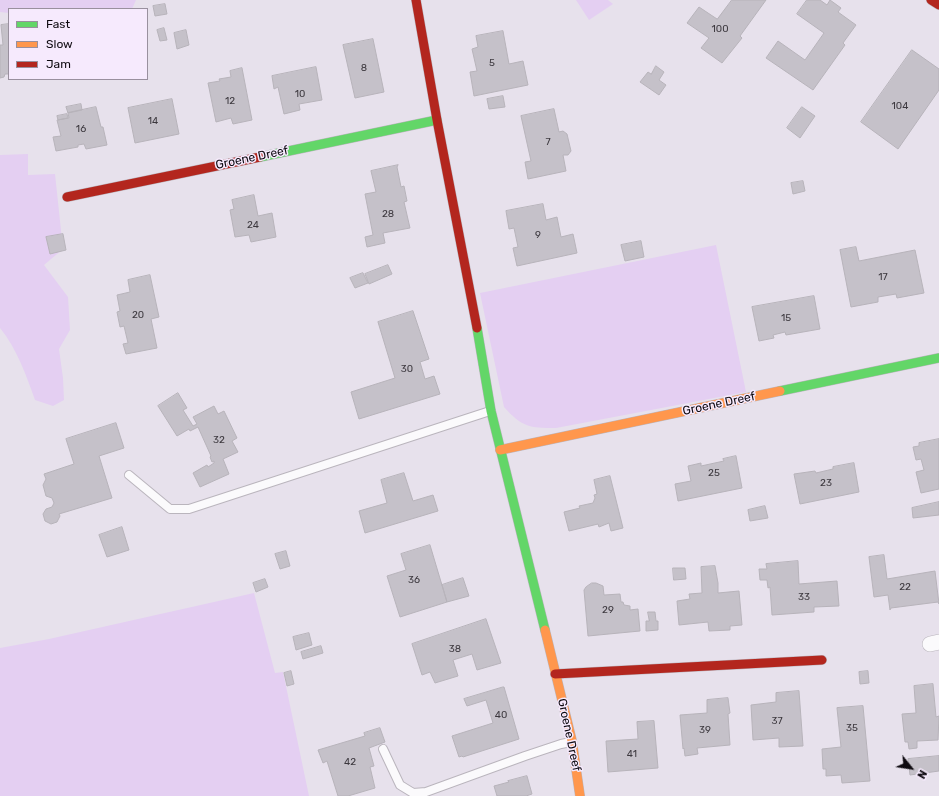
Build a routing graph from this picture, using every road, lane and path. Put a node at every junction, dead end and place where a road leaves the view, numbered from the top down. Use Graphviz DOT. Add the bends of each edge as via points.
graph roads {
  1 [pos="416,0"];
  2 [pos="931,0"];
  3 [pos="939,5"];
  4 [pos="437,120"];
  5 [pos="67,196"];
  6 [pos="939,358"];
  7 [pos="491,411"];
  8 [pos="500,450"];
  9 [pos="129,476"];
  10 [pos="822,660"];
  11 [pos="555,674"];
  12 [pos="572,741"];
  13 [pos="383,749"];
  14 [pos="580,796"];
  1 -- 4 [label="street, Groene Dreef"];
  2 -- 3 [label="street"];
  4 -- 5 [label="street, Groene Dreef"];
  4 -- 7 [label="street, Groene Dreef" via="472,295"];
  6 -- 8 [label="street, Groene Dreef"];
  7 -- 8 [label="street, Groene Dreef"];
  7 -- 9 [label="lane" via="189,509 170,509"];
  8 -- 11 [label="street, Groene Dreef"];
  10 -- 11 [label="street"];
  11 -- 12 [label="street, Groene Dreef"];
  12 -- 13 [label="lane" via="426,792 413,793 400,785"];
  12 -- 14 [label="street, Groene Dreef"];
}
